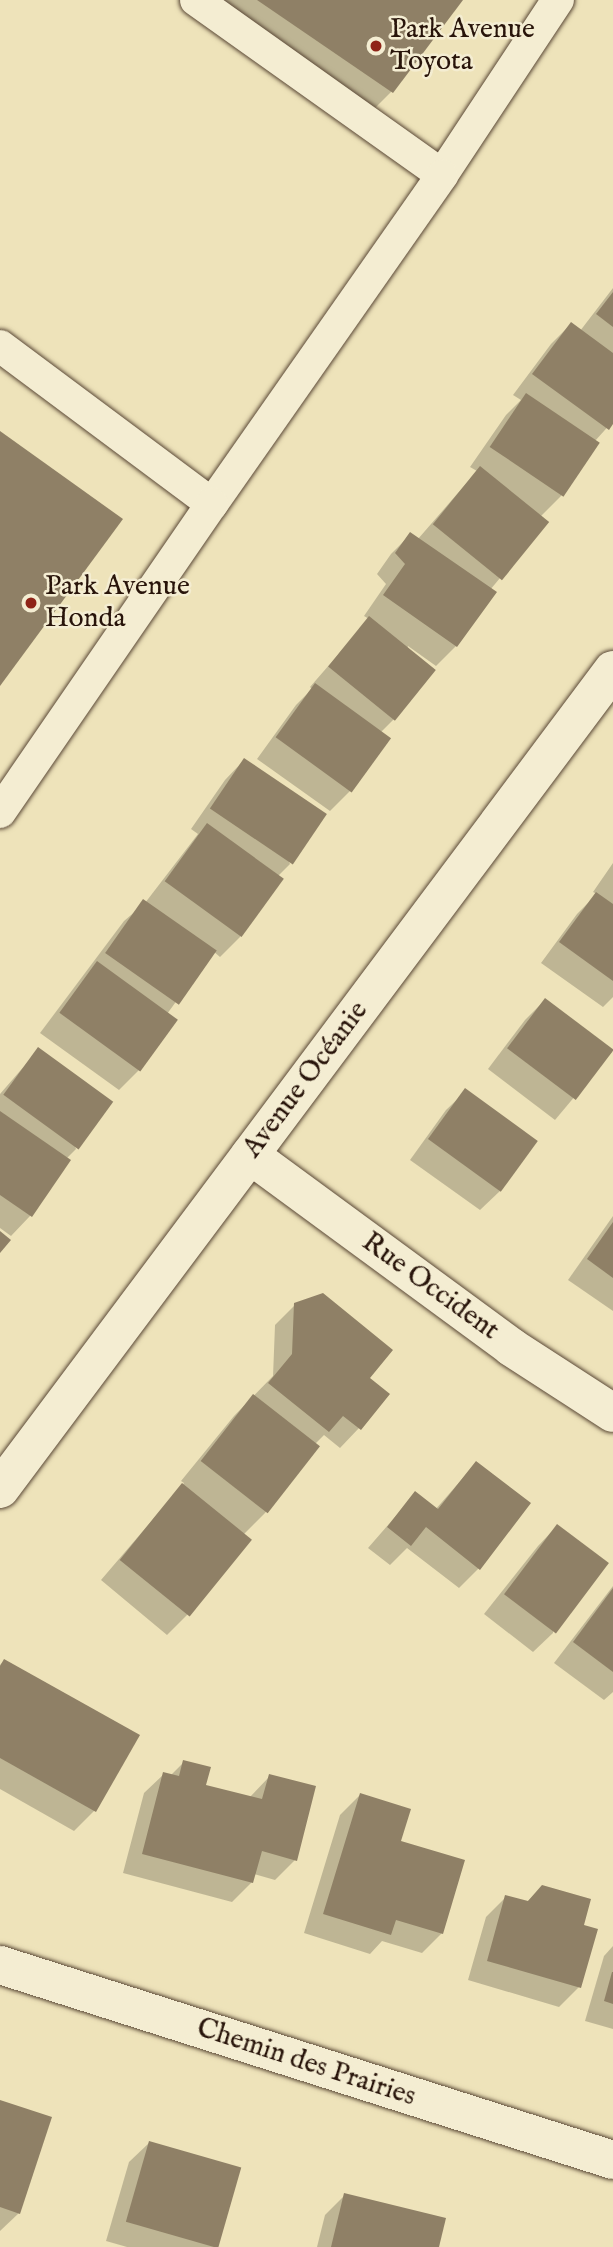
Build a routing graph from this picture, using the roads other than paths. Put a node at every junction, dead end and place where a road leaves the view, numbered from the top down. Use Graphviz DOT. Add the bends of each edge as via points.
graph roads {
  1 [pos="196,0"];
  2 [pos="558,0"];
  3 [pos="442,175"];
  4 [pos="0,346"];
  5 [pos="212,504"];
  6 [pos="613,670"];
  7 [pos="0,812"];
  8 [pos="250,1155"];
  9 [pos="613,1413"];
  10 [pos="0,1489"];
  11 [pos="0,1965"];
  12 [pos="613,2160"];
  1 -- 3 [label="lane"];
  2 -- 3 [label="lane"];
  3 -- 5 [label="lane"];
  4 -- 5 [label="lane"];
  5 -- 7 [label="lane"];
  6 -- 8 [label="street, Avenue Océanie"];
  8 -- 9 [label="street, Rue Occident" via="511,1347"];
  8 -- 10 [label="street, Avenue Océanie"];
  11 -- 12 [label="street, Chemin des Prairies"];
}
